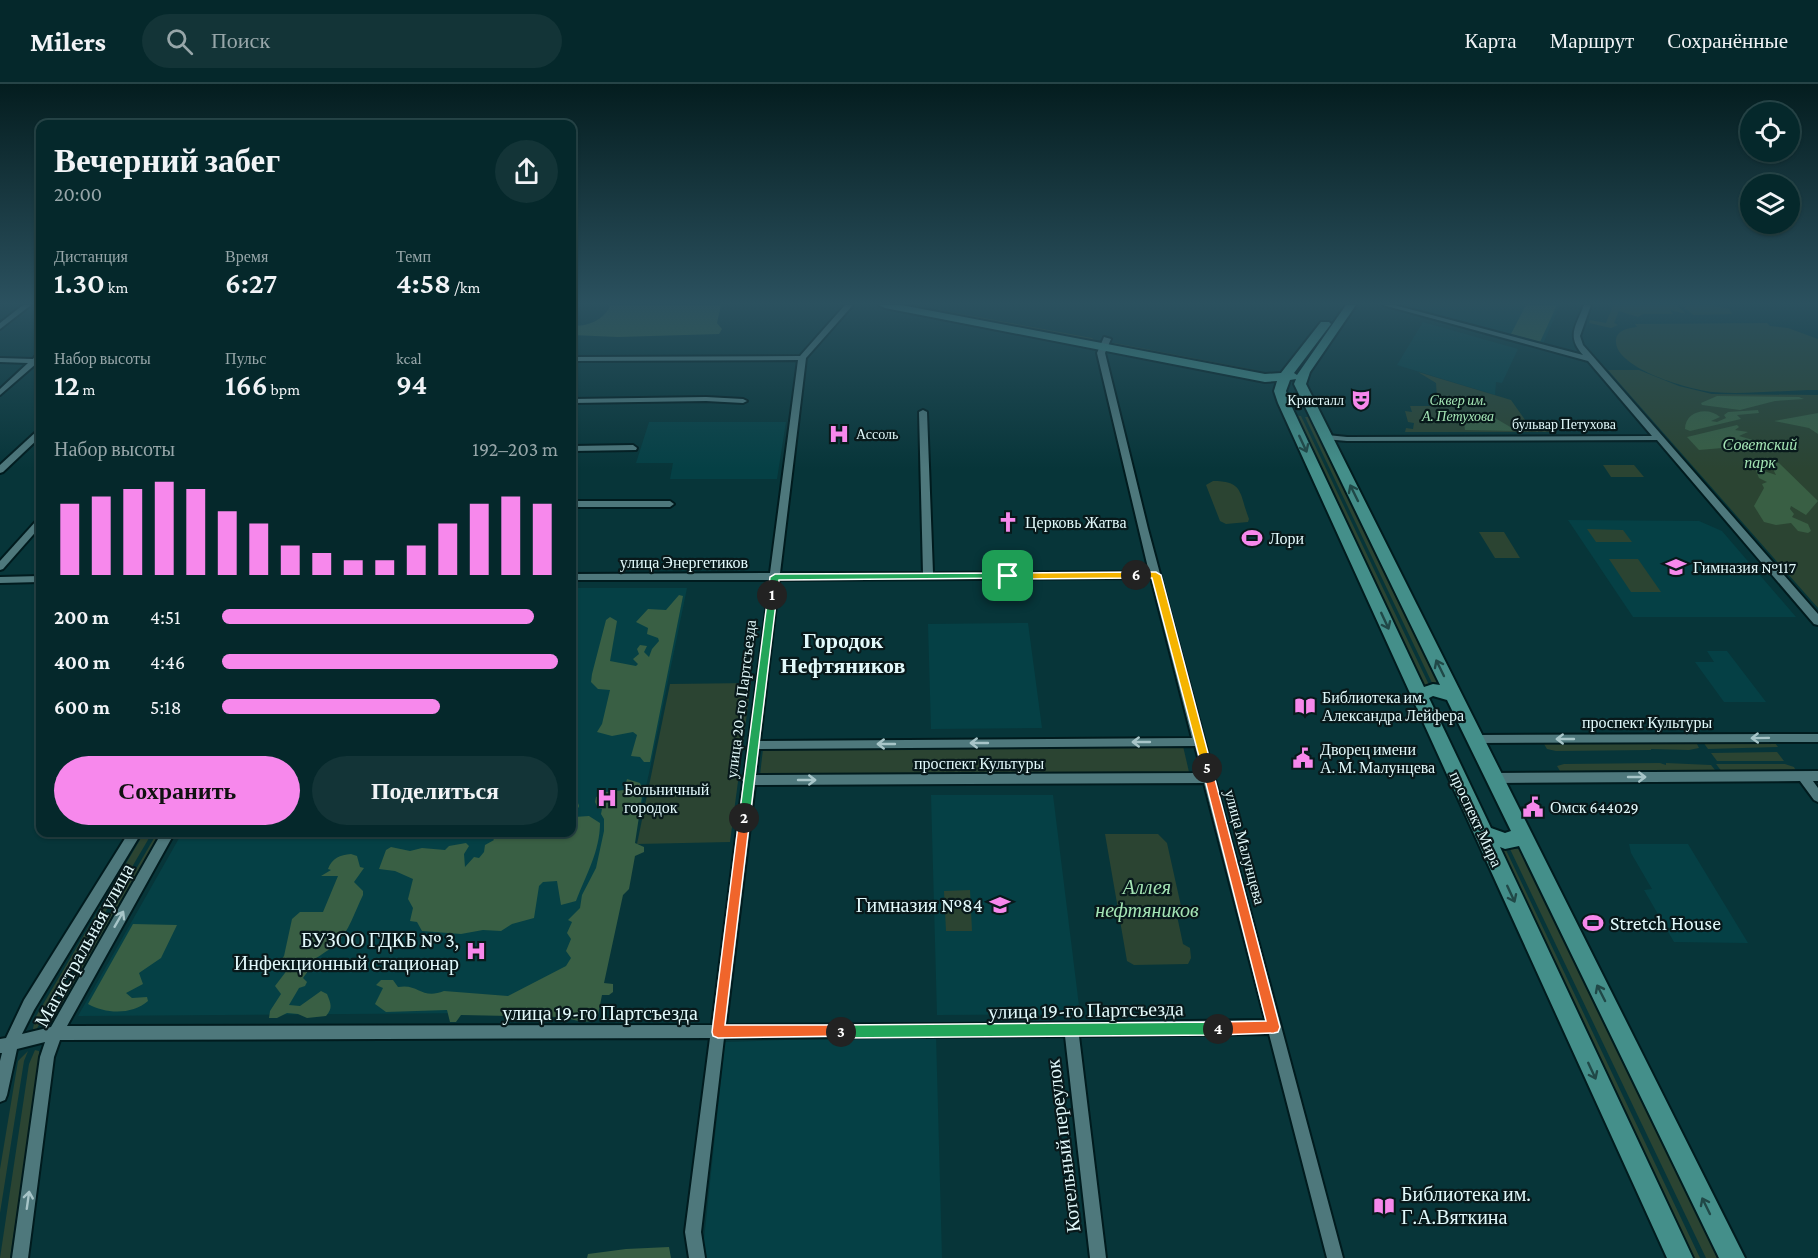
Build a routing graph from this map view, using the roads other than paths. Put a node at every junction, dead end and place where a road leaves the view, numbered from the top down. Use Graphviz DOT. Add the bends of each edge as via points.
graph roads {
  1 [pos="802,360"];
  2 [pos="1103,360"];
  3 [pos="1183,360"];
  4 [pos="1297,360"];
  5 [pos="1313,360"];
  6 [pos="1590,360"];
  7 [pos="36,362"];
  8 [pos="1292,366"];
  9 [pos="1304,372"];
  10 [pos="1273,379"];
  11 [pos="1303,391"];
  12 [pos="0,393"];
  13 [pos="576,401"];
  14 [pos="743,401"];
  15 [pos="923,412"];
  16 [pos="36,437"];
  17 [pos="1327,437"];
  18 [pos="1659,438"];
  19 [pos="633,448"];
  20 [pos="576,449"];
  21 [pos="0,470"];
  22 [pos="576,504"];
  23 [pos="670,504"];
  24 [pos="36,526"];
  25 [pos="0,567"];
  26 [pos="1156,575"];
  27 [pos="928,576"];
  28 [pos="576,577"];
  29 [pos="775,577"];
  30 [pos="36,579"];
  31 [pos="0,580"];
  32 [pos="1818,621"];
  33 [pos="1419,695"];
  34 [pos="1454,695"];
  35 [pos="1818,738"];
  36 [pos="1475,739"];
  37 [pos="1200,742"];
  38 [pos="753,745"];
  39 [pos="1803,776"];
  40 [pos="1818,776"];
  41 [pos="1209,778"];
  42 [pos="1495,778"];
  43 [pos="748,780"];
  44 [pos="1818,797"];
  45 [pos="1483,834"];
  46 [pos="133,837"];
  47 [pos="166,837"];
  48 [pos="1524,837"];
  49 [pos="1274,1027"];
  50 [pos="1071,1030"];
  51 [pos="718,1032"];
  52 [pos="55,1034"];
  53 [pos="5,1044"];
  54 [pos="0,1095"];
  55 [pos="20,1258"];
  56 [pos="697,1258"];
  57 [pos="1098,1258"];
  58 [pos="1335,1258"];
  59 [pos="1680,1258"];
  60 [pos="1732,1258"];
  1 -- 29 [label="street, улица 20-го Партсъезда"];
  2 -- 26 [label="street, улица Малунцева"];
  3 -- 10 [label="main road"];
  4 -- 8 [label="main road"];
  5 -- 9 [label="main road"];
  6 -- 18 [label="street"];
  7 -- 12 [label="street"];
  8 -- 10 [label="main road"];
  8 -- 10 [label="main road"];
  9 -- 10 [label="main road"];
  9 -- 11 [label="main road" via="1300,380"];
  10 -- 11 [label="main road, проспект Мира"];
  10 -- 33 [label="main road, проспект Мира, one-way"];
  11 -- 17 [label="main road, проспект Мира"];
  13 -- 14 [label="street"];
  15 -- 27 [label="street"];
  16 -- 21 [label="street"];
  17 -- 18 [label="street, бульвар Петухова"];
  34 -- 17 [label="main road, проспект Мира, one-way"];
  18 -- 32 [label="street"];
  19 -- 20 [label="street"];
  22 -- 23 [label="street"];
  24 -- 25 [label="street"];
  26 -- 27 [label="street, улица Энергетиков"];
  26 -- 37 [label="street, улица Малунцева"];
  27 -- 29 [label="street, улица Энергетиков"];
  28 -- 29 [label="street, улица Энергетиков"];
  29 -- 38 [label="street, улица 20-го Партсъезда"];
  30 -- 31 [label="street"];
  33 -- 34 [label="main road" via="1433,690"];
  33 -- 45 [label="main road, проспект Мира"];
  34 -- 36 [label="main road, проспект Мира"];
  35 -- 36 [label="street, проспект Культуры, one-way"];
  36 -- 42 [label="main road, проспект Мира"];
  37 -- 38 [label="street, проспект Культуры, one-way"];
  37 -- 41 [label="street, улица Малунцева"];
  38 -- 43 [label="street, улица 20-го Партсъезда"];
  39 -- 40 [label="street"];
  42 -- 39 [label="street, one-way"];
  39 -- 44 [label="street"];
  43 -- 41 [label="street, проспект Культуры, one-way"];
  41 -- 49 [label="street, улица Малунцева"];
  42 -- 48 [label="main road, проспект Мира"];
  43 -- 51 [label="street, улица 20-го Партсъезда"];
  45 -- 48 [label="main road" via="1505,840"];
  45 -- 59 [label="main road, проспект Мира, one-way"];
  46 -- 53 [label="street, Магистральная улица"];
  52 -- 47 [label="street, Магистральная улица, one-way"];
  60 -- 48 [label="main road, проспект Мира, one-way"];
  49 -- 50 [label="street, улица 19-го Партсъезда"];
  49 -- 58 [label="street, улица Малунцева"];
  50 -- 51 [label="street, улица 19-го Партсъезда"];
  50 -- 57 [label="street, Котельный переулок"];
  51 -- 52 [label="street, улица 19-го Партсъезда"];
  51 -- 56 [label="street, улица 20-го Партсъезда" via="693,1232"];
  52 -- 53 [label="street, улица 19-го Партсъезда"];
  55 -- 52 [label="street, Магистральная улица, one-way" via="47,1057"];
  53 -- 54 [label="street, Магистральная улица"];
}
